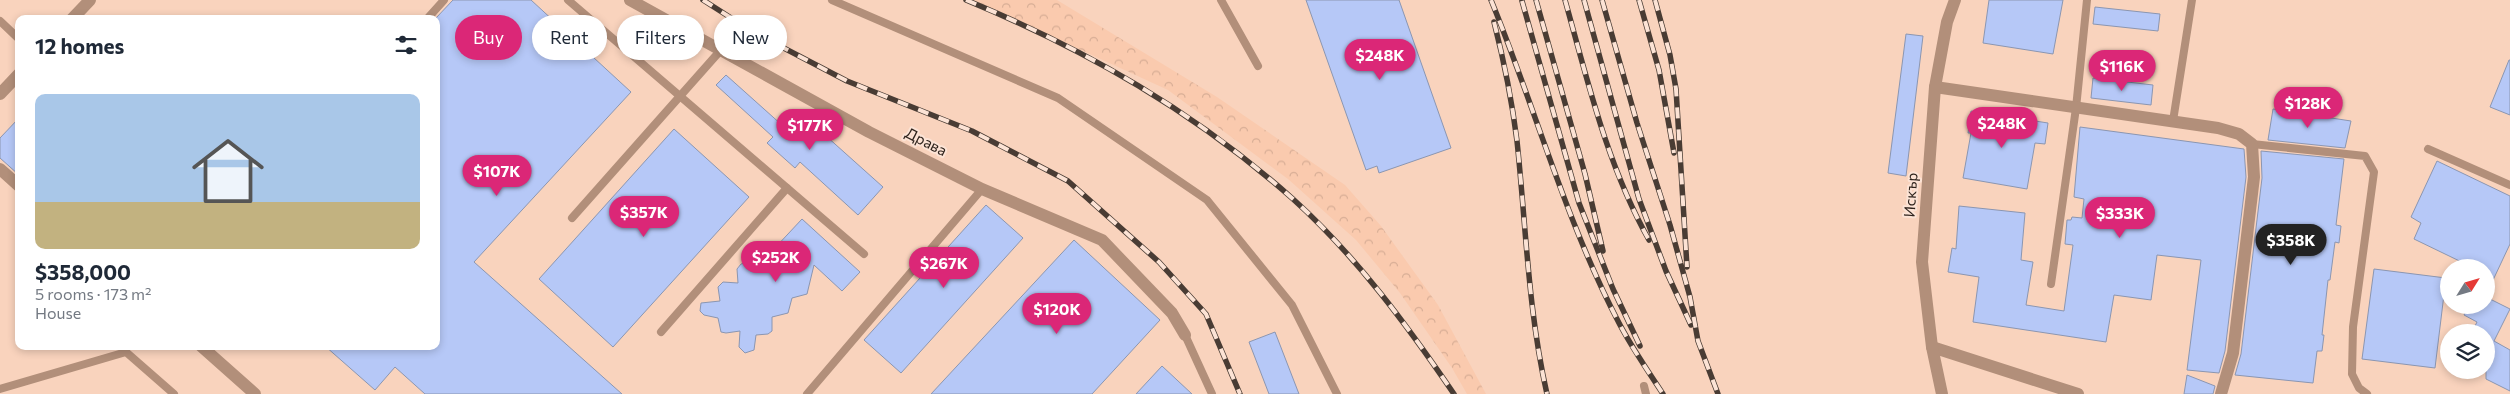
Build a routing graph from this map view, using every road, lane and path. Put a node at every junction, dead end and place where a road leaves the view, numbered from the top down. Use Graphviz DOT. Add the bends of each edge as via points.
graph roads {
  1 [pos="90,0"];
  2 [pos="444,0"];
  3 [pos="568,0"];
  4 [pos="630,0"];
  5 [pos="832,0"];
  6 [pos="1221,0"];
  7 [pos="1955,0"];
  8 [pos="2087,0"];
  9 [pos="2192,0"];
  10 [pos="76,15"];
  11 [pos="431,15"];
  12 [pos="0,21"];
  13 [pos="15,35"];
  14 [pos="714,48"];
  15 [pos="714,58"];
  16 [pos="737,60"];
  17 [pos="1258,66"];
  18 [pos="15,78"];
  19 [pos="1935,87"];
  20 [pos="0,94"];
  21 [pos="680,96"];
  22 [pos="2076,108"];
  23 [pos="2173,121"];
  24 [pos="2252,144"];
  25 [pos="2428,149"];
  26 [pos="0,169"];
  27 [pos="15,182"];
  28 [pos="2510,185"];
  29 [pos="786,188"];
  30 [pos="982,190"];
  31 [pos="572,218"];
  32 [pos="864,254"];
  33 [pos="2051,284"];
  34 [pos="660,332"];
  35 [pos="1185,334"];
  36 [pos="1932,347"];
  37 [pos="206,350"];
  38 [pos="0,389"];
  39 [pos="174,394"];
  40 [pos="256,394"];
  41 [pos="807,394"];
  42 [pos="1212,394"];
  43 [pos="1337,394"];
  44 [pos="1942,394"];
  45 [pos="2078,394"];
  46 [pos="2221,394"];
  47 [pos="2367,394"];
  1 -- 10 [label="street"];
  2 -- 11 [label="lane"];
  3 -- 21 [label="lane"];
  4 -- 14 [label="street, Драва"];
  5 -- 43 [label="lane" via="1058,98 1207,200 1292,305"];
  6 -- 17 [label="lane"];
  7 -- 19 [label="street, Искър"];
  8 -- 22 [label="lane"];
  9 -- 23 [label="lane"];
  12 -- 13 [label="lane"];
  15 -- 21 [label="lane"];
  16 -- 30 [label="street, Драва"];
  18 -- 20 [label="street"];
  19 -- 22 [label="street"];
  19 -- 36 [label="street, Искър" via="1922,262"];
  21 -- 29 [label="lane"];
  21 -- 31 [label="lane"];
  22 -- 23 [label="street"];
  22 -- 33 [label="lane"];
  23 -- 24 [label="street" via="2239,134"];
  24 -- 46 [label="street" via="2254,177 2236,333"];
  24 -- 47 [label="lane" via="2365,156 2374,172 2353,327 2352,374 2359,388"];
  25 -- 28 [label="lane"];
  26 -- 27 [label="street"];
  29 -- 32 [label="lane"];
  29 -- 34 [label="lane"];
  30 -- 35 [label="street, Драва" via="1102,240 1172,313"];
  30 -- 41 [label="lane"];
  35 -- 42 [label="lane"];
  36 -- 44 [label="street, Искър"];
  36 -- 45 [label="street"];
  37 -- 40 [label="street"];
  38 -- 39 [label="lane" via="126,352"];
}
